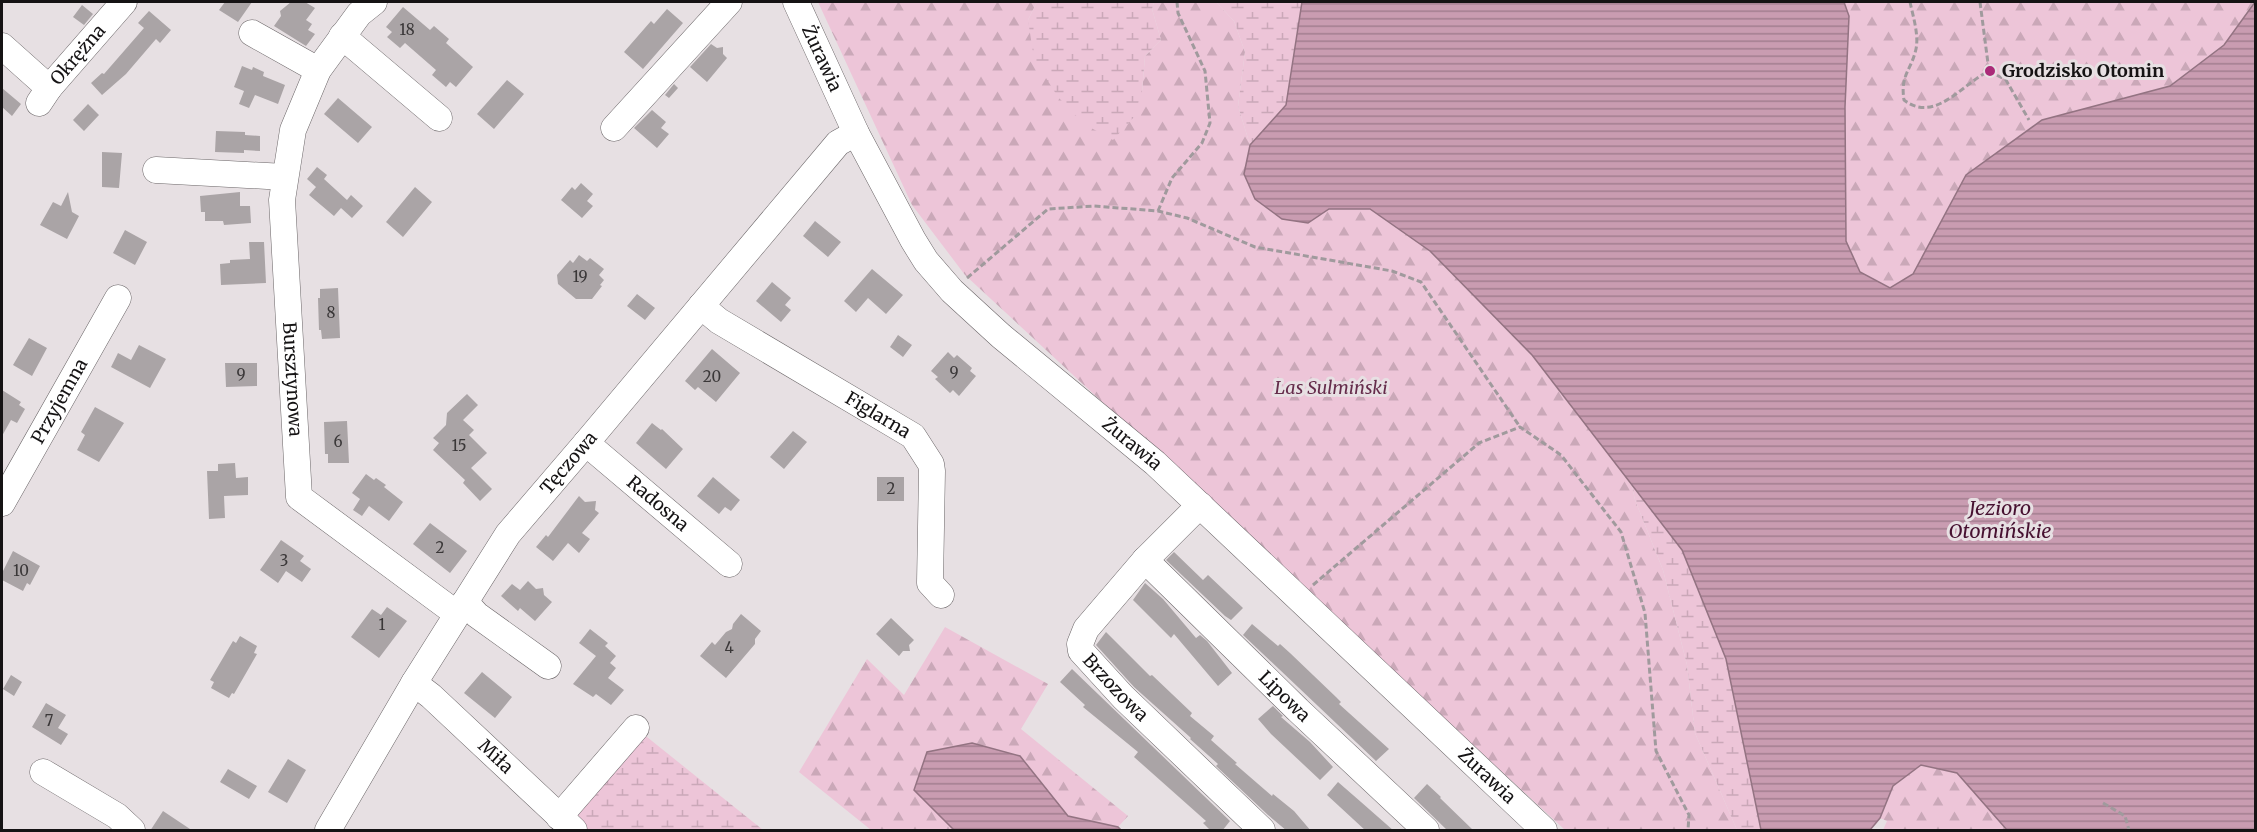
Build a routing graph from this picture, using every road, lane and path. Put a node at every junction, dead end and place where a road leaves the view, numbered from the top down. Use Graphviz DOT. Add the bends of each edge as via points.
graph roads {
  1 [pos="124,2"];
  2 [pos="374,2"];
  3 [pos="729,2"];
  4 [pos="796,2"];
  5 [pos="1177,2"];
  6 [pos="1910,2"];
  7 [pos="1980,2"];
  8 [pos="252,33"];
  9 [pos="342,36"];
  10 [pos="2,46"];
  11 [pos="318,70"];
  12 [pos="1989,71"];
  13 [pos="439,118"];
  14 [pos="2030,120"];
  15 [pos="614,128"];
  16 [pos="856,133"];
  17 [pos="156,170"];
  18 [pos="285,177"];
  19 [pos="1158,211"];
  20 [pos="952,291"];
  21 [pos="118,298"];
  22 [pos="701,306"];
  23 [pos="1520,427"];
  24 [pos="586,443"];
  25 [pos="2,503"];
  26 [pos="1200,505"];
  27 [pos="1145,560"];
  28 [pos="729,564"];
  29 [pos="941,595"];
  30 [pos="1298,598"];
  31 [pos="461,608"];
  32 [pos="548,666"];
  33 [pos="414,683"];
  34 [pos="636,728"];
  35 [pos="43,772"];
  36 [pos="2103,803"];
  37 [pos="567,824"];
  38 [pos="132,831"];
  39 [pos="327,831"];
  40 [pos="1262,831"];
  41 [pos="1426,831"];
  42 [pos="1544,831"];
  43 [pos="1688,831"];
  44 [pos="2129,831"];
  1 -- 10 [label="street, Okrężna" via="44,96"];
  2 -- 9 [label="street, Bursztynowa"];
  3 -- 15 [label="street"];
  4 -- 16 [label="street, Żurawia"];
  5 -- 19 [label="path" via="1178,13 1205,71 1210,123 1202,143 1172,178"];
  6 -- 12 [label="path" via="1917,41 1902,86 1904,100 1914,107 1929,108"];
  7 -- 12 [label="path"];
  8 -- 11 [label="street"];
  9 -- 11 [label="street, Bursztynowa"];
  9 -- 13 [label="street"];
  11 -- 18 [label="street, Bursztynowa" via="293,130"];
  12 -- 14 [label="path" via="2007,80"];
  16 -- 20 [label="street, Żurawia" via="913,240"];
  16 -- 22 [label="street, Tęczowa" via="838,143"];
  17 -- 18 [label="street"];
  18 -- 31 [label="street, Bursztynowa" via="282,200 299,497"];
  19 -- 20 [label="path" via="1094,206 1048,209"];
  19 -- 23 [label="path" via="1187,218 1255,248 1392,271 1421,282"];
  20 -- 26 [label="street, Żurawia"];
  21 -- 25 [label="street, Przyjemna"];
  22 -- 24 [label="street, Tęczowa"];
  22 -- 29 [label="street, Figlarna" via="719,321 914,436 931,464 930,583"];
  23 -- 30 [label="path" via="1479,442"];
  23 -- 43 [label="path" via="1561,455 1621,532 1645,613 1656,751 1689,815"];
  24 -- 28 [label="street, Radosna"];
  24 -- 31 [label="street, Tęczowa" via="508,534"];
  26 -- 27 [label="street, Brzozowa"];
  26 -- 30 [label="street, Żurawia"];
  27 -- 40 [label="street, Brzozowa" via="1086,629 1080,644 1082,651 1123,697"];
  27 -- 41 [label="street, Lipowa"];
  30 -- 42 [label="street, Żurawia"];
  31 -- 32 [label="street" via="479,616"];
  31 -- 33 [label="street, Tęczowa"];
  33 -- 37 [label="street, Miła"];
  33 -- 39 [label="street, Tęczowa"];
  34 -- 37 [label="street"];
  35 -- 38 [label="street" via="117,816"];
  36 -- 44 [label="path" via="2125,816"];
}
